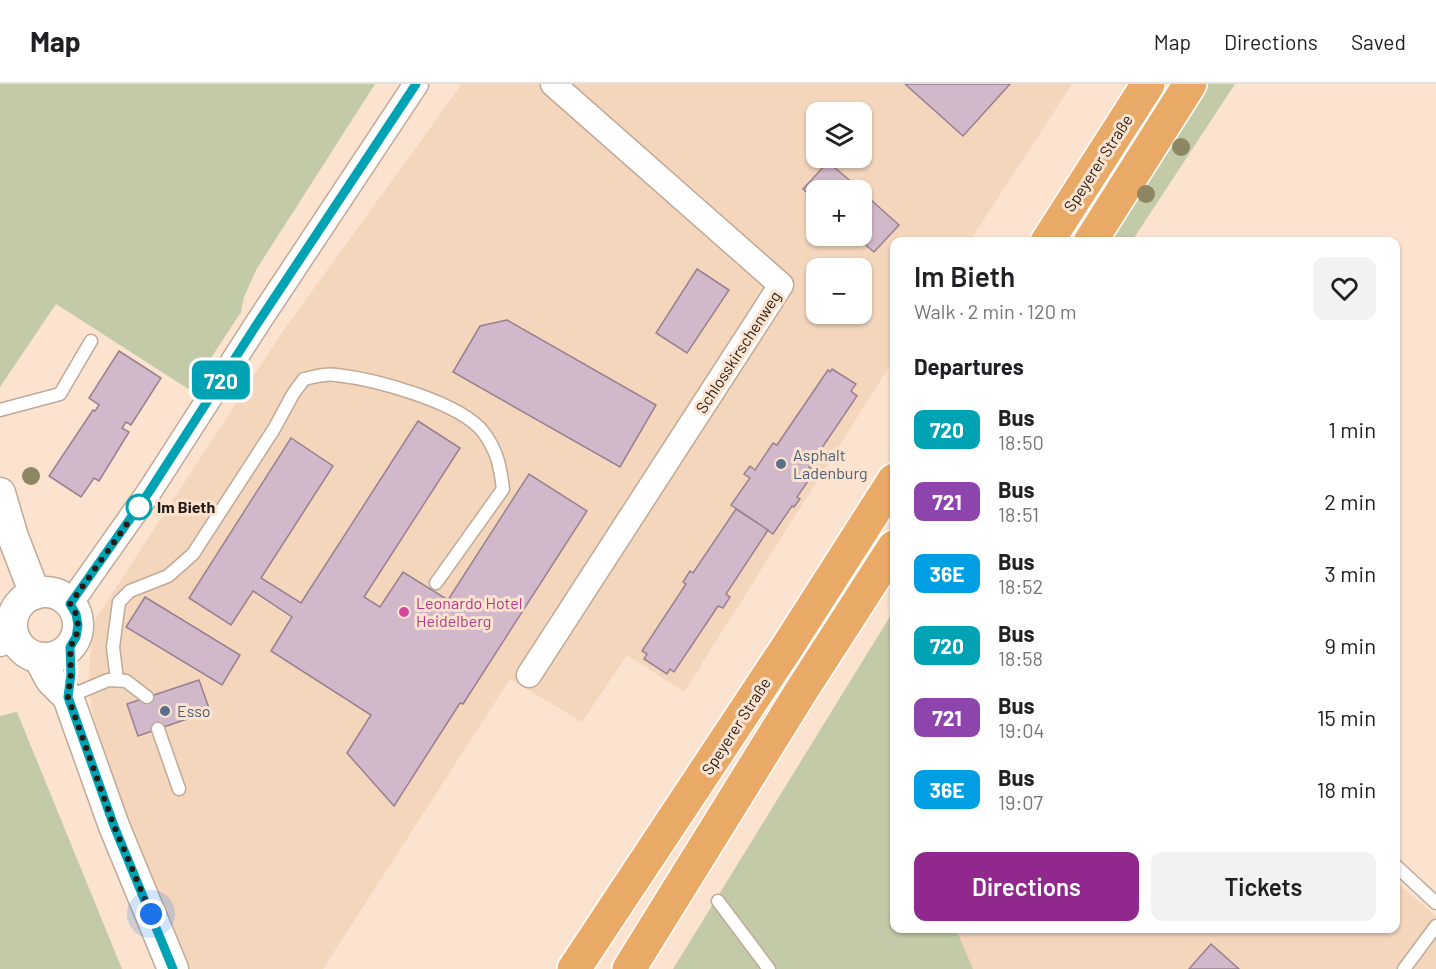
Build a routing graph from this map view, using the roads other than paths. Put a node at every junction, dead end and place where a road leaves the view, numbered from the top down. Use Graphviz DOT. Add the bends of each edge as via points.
graph roads {
  1 [pos="416,84"];
  2 [pos="553,84"];
  3 [pos="1148,84"];
  4 [pos="1190,84"];
  5 [pos="1050,237"];
  6 [pos="1093,237"];
  7 [pos="91,341"];
  8 [pos="0,410"];
  9 [pos="890,486"];
  10 [pos="0,493"];
  11 [pos="890,553"];
  12 [pos="436,583"];
  13 [pos="34,594"];
  14 [pos="70,604"];
  15 [pos="7,641"];
  16 [pos="70,647"];
  17 [pos="39,658"];
  18 [pos="529,675"];
  19 [pos="117,680"];
  20 [pos="68,697"];
  21 [pos="147,697"];
  22 [pos="158,729"];
  23 [pos="179,789"];
  24 [pos="1400,871"];
  25 [pos="718,901"];
  26 [pos="1436,903"];
  27 [pos="1436,926"];
  28 [pos="173,969"];
  29 [pos="574,969"];
  30 [pos="629,969"];
  31 [pos="770,969"];
  32 [pos="1404,969"];
  1 -- 14 [label="street" via="149,492"];
  2 -- 18 [label="street, Schlosskirschenweg" via="781,285"];
  3 -- 5 [label="main road, Speyerer Straße"];
  4 -- 6 [label="main road"];
  7 -- 8 [label="lane" via="60,394"];
  9 -- 29 [label="main road, Speyerer Straße"];
  10 -- 13 [label="street"];
  11 -- 30 [label="main road"];
  12 -- 19 [label="lane" via="503,489 498,457 483,431 450,406 389,386 334,374 304,379 193,554 168,576 130,591 119,602 113,647"];
  13 -- 14 [label="street" via="50,593"];
  13 -- 15 [label="street" via="18,608"];
  14 -- 16 [label="street" via="78,625"];
  15 -- 17 [label="street"];
  16 -- 17 [label="street" via="62,654"];
  16 -- 20 [label="street"];
  17 -- 20 [label="street" via="51,680"];
  19 -- 20 [label="lane"];
  19 -- 21 [label="lane" via="126,681"];
  20 -- 28 [label="street" via="114,826"];
  22 -- 23 [label="lane"];
  24 -- 26 [label="lane"];
  25 -- 31 [label="lane"];
  27 -- 32 [label="lane"];
}
